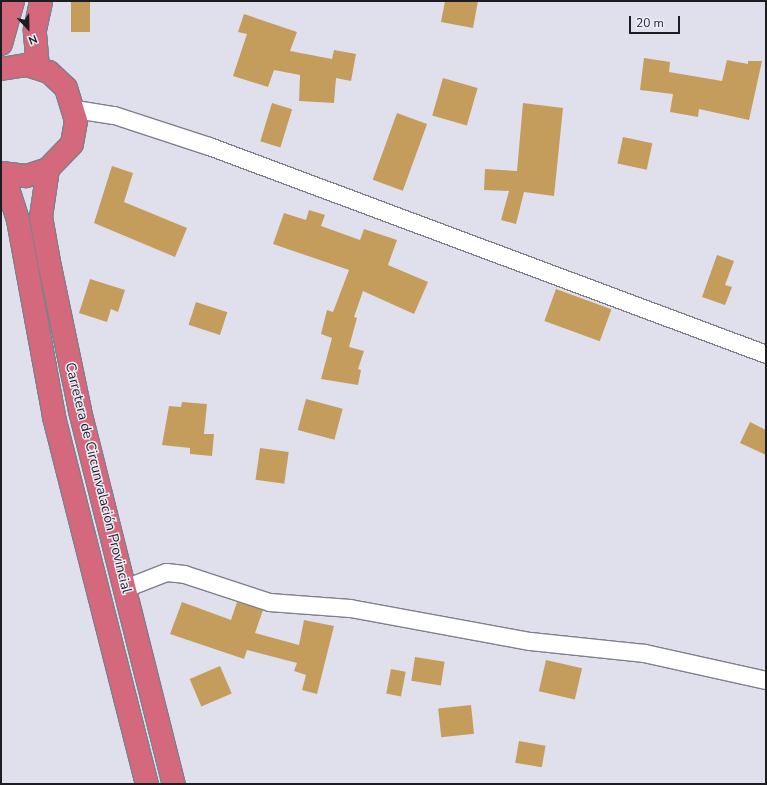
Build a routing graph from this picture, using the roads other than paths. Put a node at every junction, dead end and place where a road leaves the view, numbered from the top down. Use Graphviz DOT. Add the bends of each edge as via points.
graph roads {
  1 [pos="13,1"];
  2 [pos="41,1"];
  3 [pos="1,44"];
  4 [pos="38,68"];
  5 [pos="1,69"];
  6 [pos="75,109"];
  7 [pos="48,169"];
  8 [pos="2,173"];
  9 [pos="766,354"];
  10 [pos="125,588"];
  11 [pos="766,680"];
  12 [pos="147,784"];
  13 [pos="174,784"];
  1 -- 3 [label="highway"];
  2 -- 4 [label="highway" via="34,30"];
  4 -- 5 [label="highway" via="15,65"];
  4 -- 6 [label="highway" via="62,83"];
  6 -- 7 [label="highway" via="72,144"];
  6 -- 9 [label="street" via="114,115 209,146"];
  7 -- 8 [label="highway" via="26,176"];
  7 -- 10 [label="highway, Carretera de Circunvalación Provincial" via="41,217 45,239 80,411"];
  8 -- 12 [label="highway, Carretera de Circunvalación Provincial" via="18,220 54,416"];
  10 -- 11 [label="street" via="159,574 184,574 269,602 350,608 515,638 644,653"];
  10 -- 13 [label="highway, Carretera de Circunvalación Provincial"];
}
